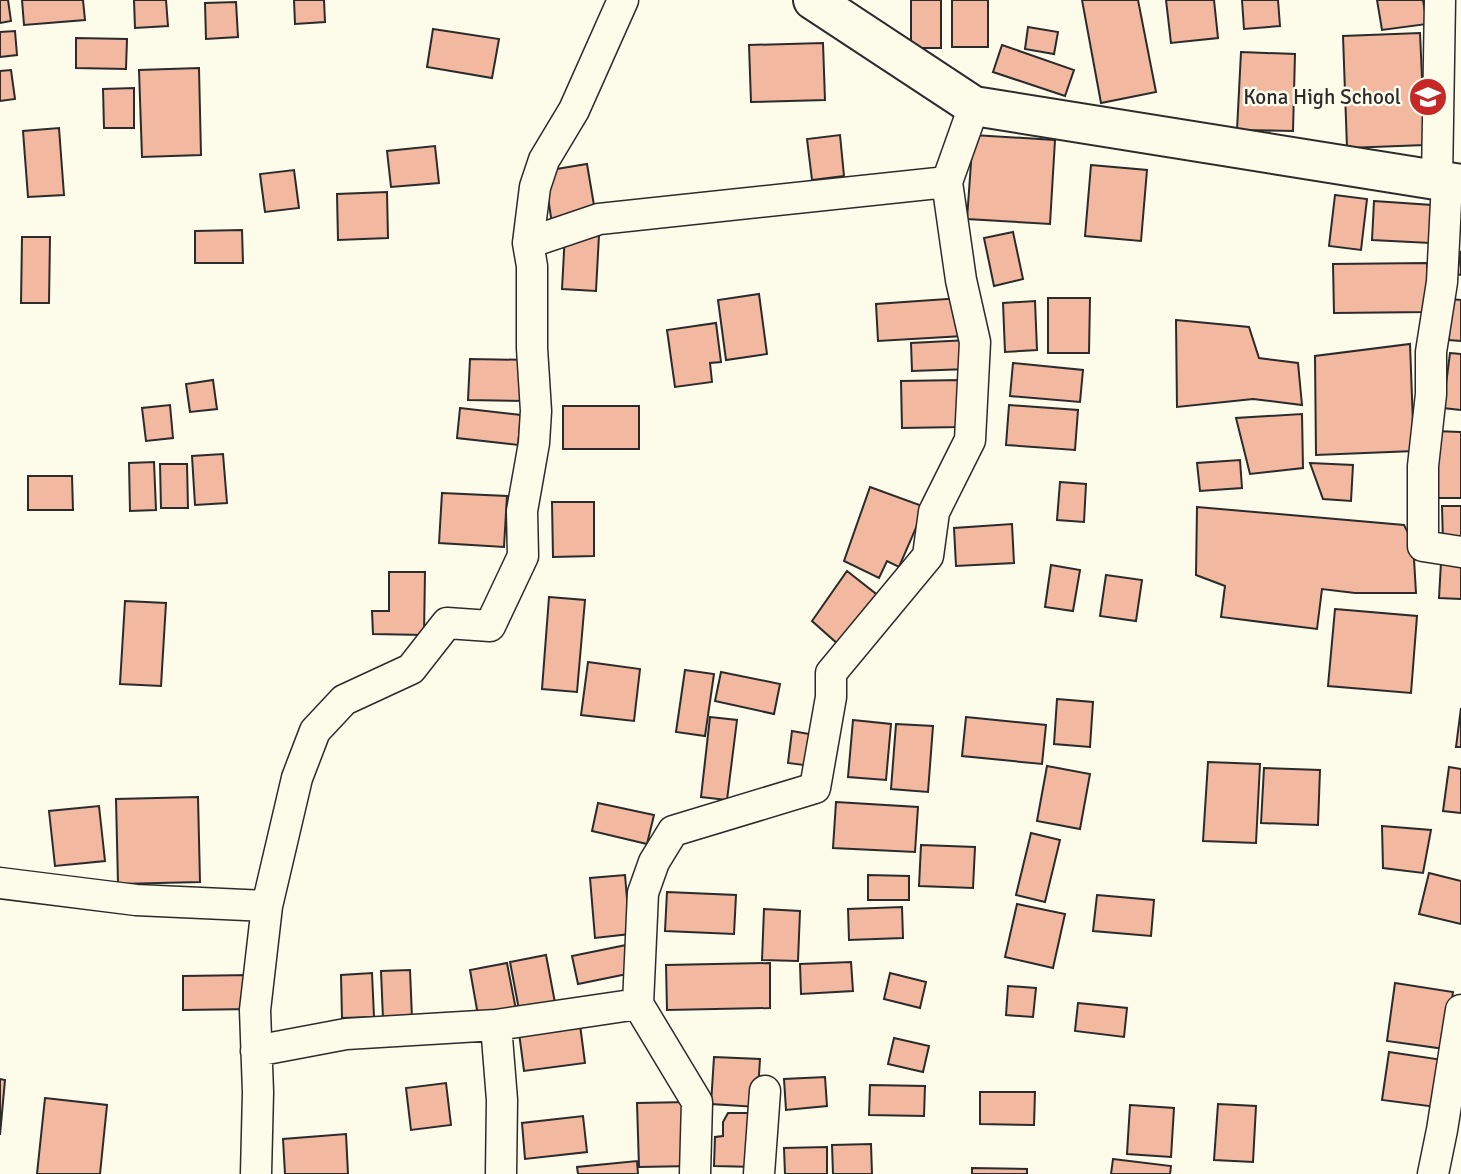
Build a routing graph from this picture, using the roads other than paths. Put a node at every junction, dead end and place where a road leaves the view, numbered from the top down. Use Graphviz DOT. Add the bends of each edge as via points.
graph roads {
  1 [pos="623,0"];
  2 [pos="813,0"];
  3 [pos="1440,0"];
  4 [pos="974,106"];
  5 [pos="947,182"];
  6 [pos="1448,182"];
  7 [pos="528,243"];
  8 [pos="1461,552"];
  9 [pos="0,883"];
  10 [pos="267,906"];
  11 [pos="638,1004"];
  12 [pos="1461,1010"];
  13 [pos="496,1025"];
  14 [pos="256,1051"];
  15 [pos="765,1091"];
  16 [pos="256,1174"];
  17 [pos="501,1174"];
  18 [pos="695,1174"];
  19 [pos="759,1174"];
  20 [pos="1433,1174"];
  1 -- 7 [label="street" via="574,110 544,160 535,187"];
  2 -- 4 [label="main road"];
  3 -- 6 [label="street"];
  4 -- 5 [label="street"];
  4 -- 6 [label="main road"];
  5 -- 7 [label="street" via="600,219"];
  5 -- 11 [label="street" via="975,342 972,408 970,440 934,512 928,556 831,673 815,788 673,831 654,862 643,893"];
  6 -- 8 [label="street" via="1423,466 1423,546"];
  7 -- 10 [label="street" via="536,411 522,511 523,556 490,626 447,623 411,669 344,700 314,731 297,778"];
  9 -- 10 [label="street" via="136,900"];
  10 -- 14 [label="street" via="255,1010"];
  11 -- 13 [label="street"];
  11 -- 18 [label="street" via="697,1102"];
  12 -- 20 [label="street"];
  13 -- 14 [label="street" via="346,1034"];
  13 -- 17 [label="street"];
  14 -- 16 [label="street"];
  15 -- 19 [label="street"];
}
